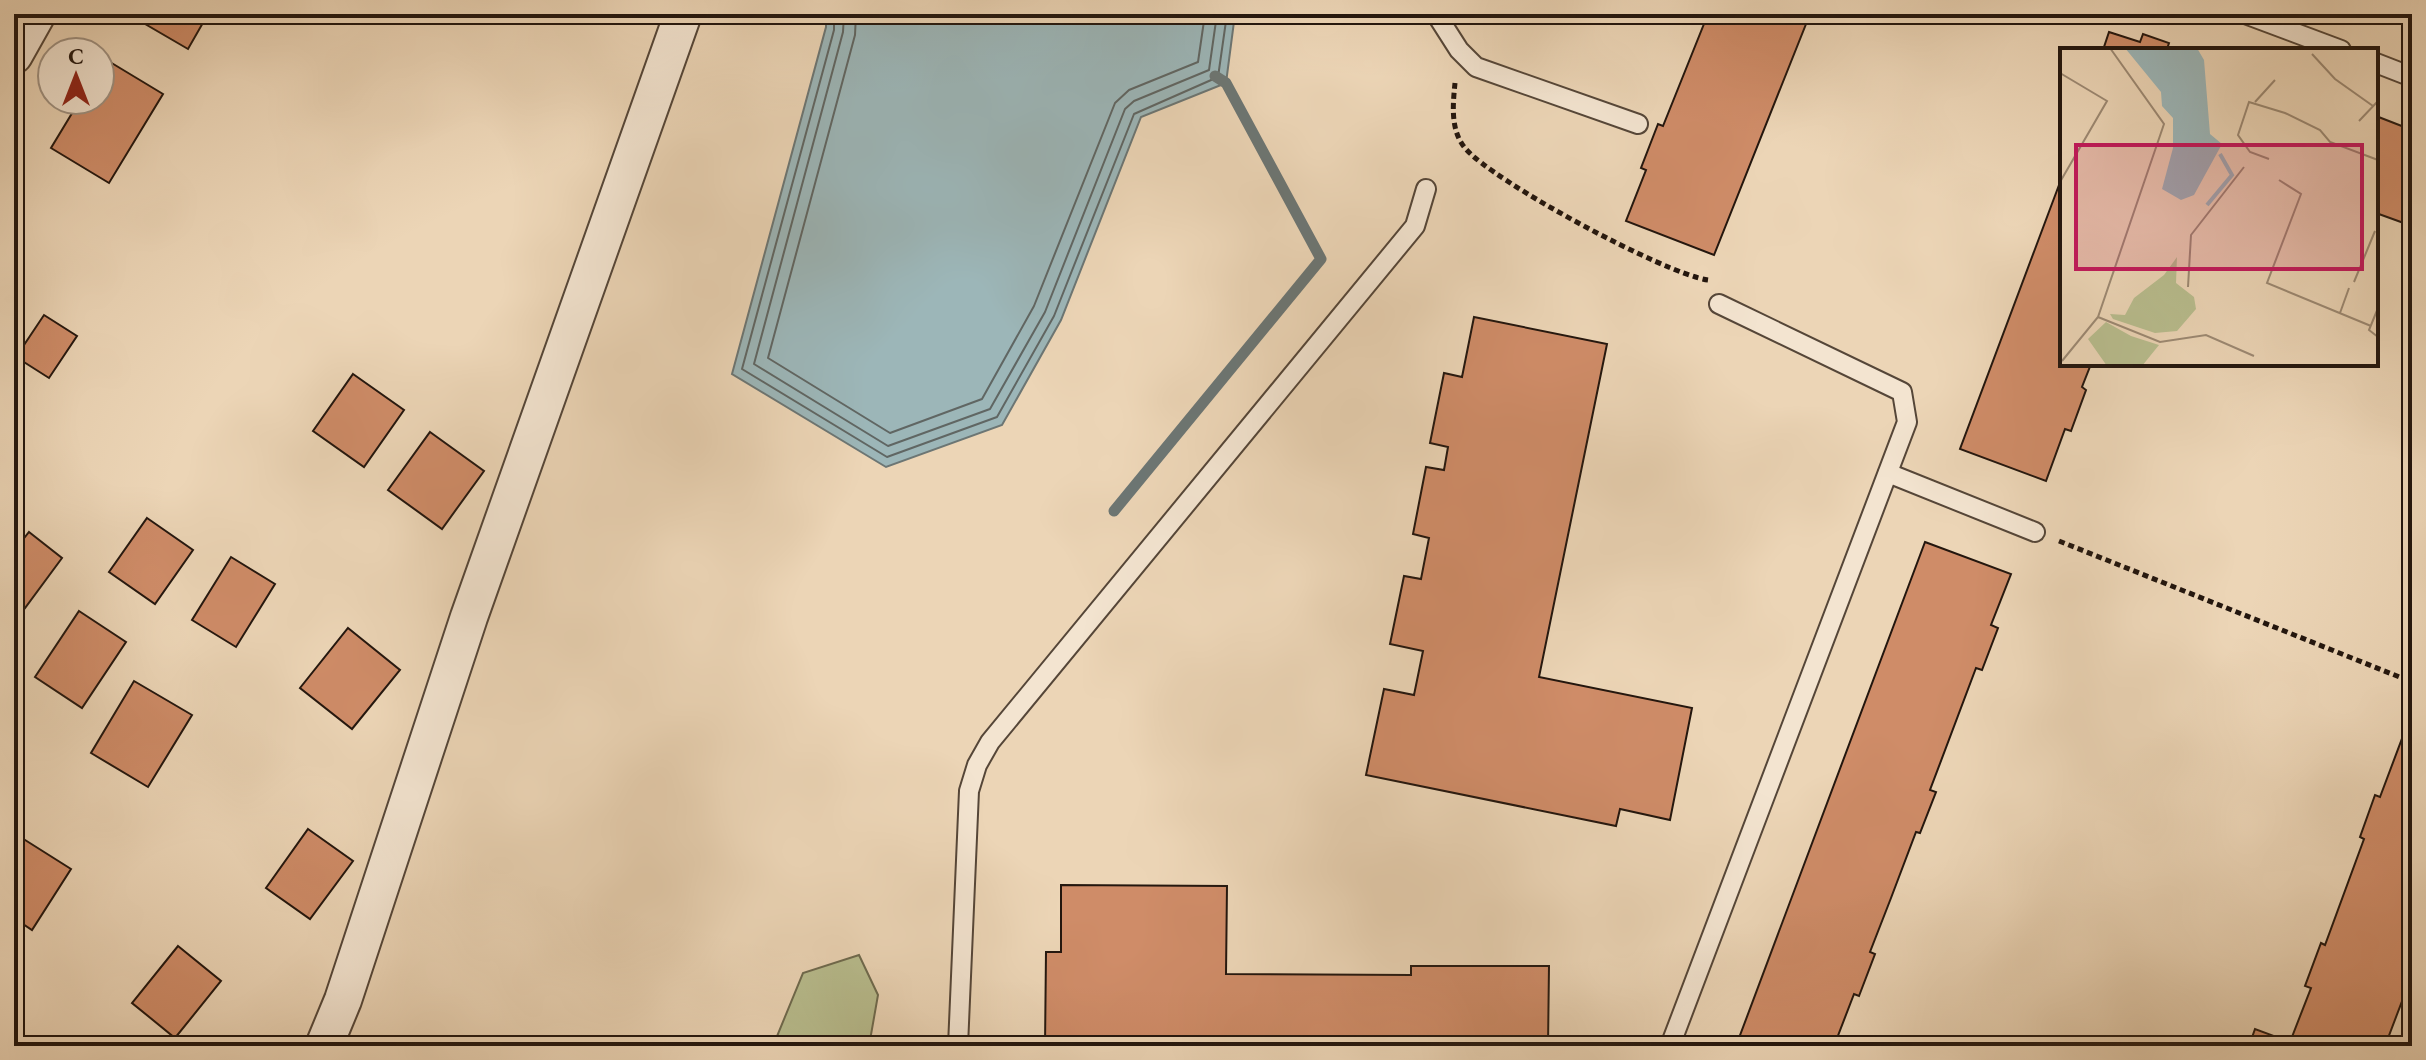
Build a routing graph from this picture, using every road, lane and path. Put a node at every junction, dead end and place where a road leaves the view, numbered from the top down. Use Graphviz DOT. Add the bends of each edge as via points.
graph roads {
  1 [pos="37,14"];
  2 [pos="683,14"];
  3 [pos="1436,14"];
  4 [pos="2245,14"];
  5 [pos="2336,48"];
  6 [pos="1459,50"];
  7 [pos="14,55"];
  8 [pos="2378,64"];
  9 [pos="2412,77"];
  10 [pos="1638,124"];
  11 [pos="1426,189"];
  12 [pos="1719,304"];
  13 [pos="1888,473"];
  14 [pos="2035,532"];
  15 [pos="2412,682"];
  16 [pos="324,1046"];
  17 [pos="958,1046"];
  18 [pos="1670,1046"];
  1 -- 7 [label="street"];
  2 -- 16 [label="street"];
  3 -- 6 [label="lane"];
  4 -- 5 [label="lane"];
  6 -- 10 [label="lane" via="1476,67"];
  6 -- 12 [label="path" via="1452,115 1464,147 1516,187 1659,264 1715,281"];
  8 -- 9 [label="lane"];
  11 -- 17 [label="lane" via="1415,226 990,742 977,765 969,791"];
  12 -- 13 [label="lane" via="1902,392 1907,422"];
  13 -- 14 [label="lane"];
  13 -- 18 [label="lane"];
  14 -- 15 [label="path"];
}
